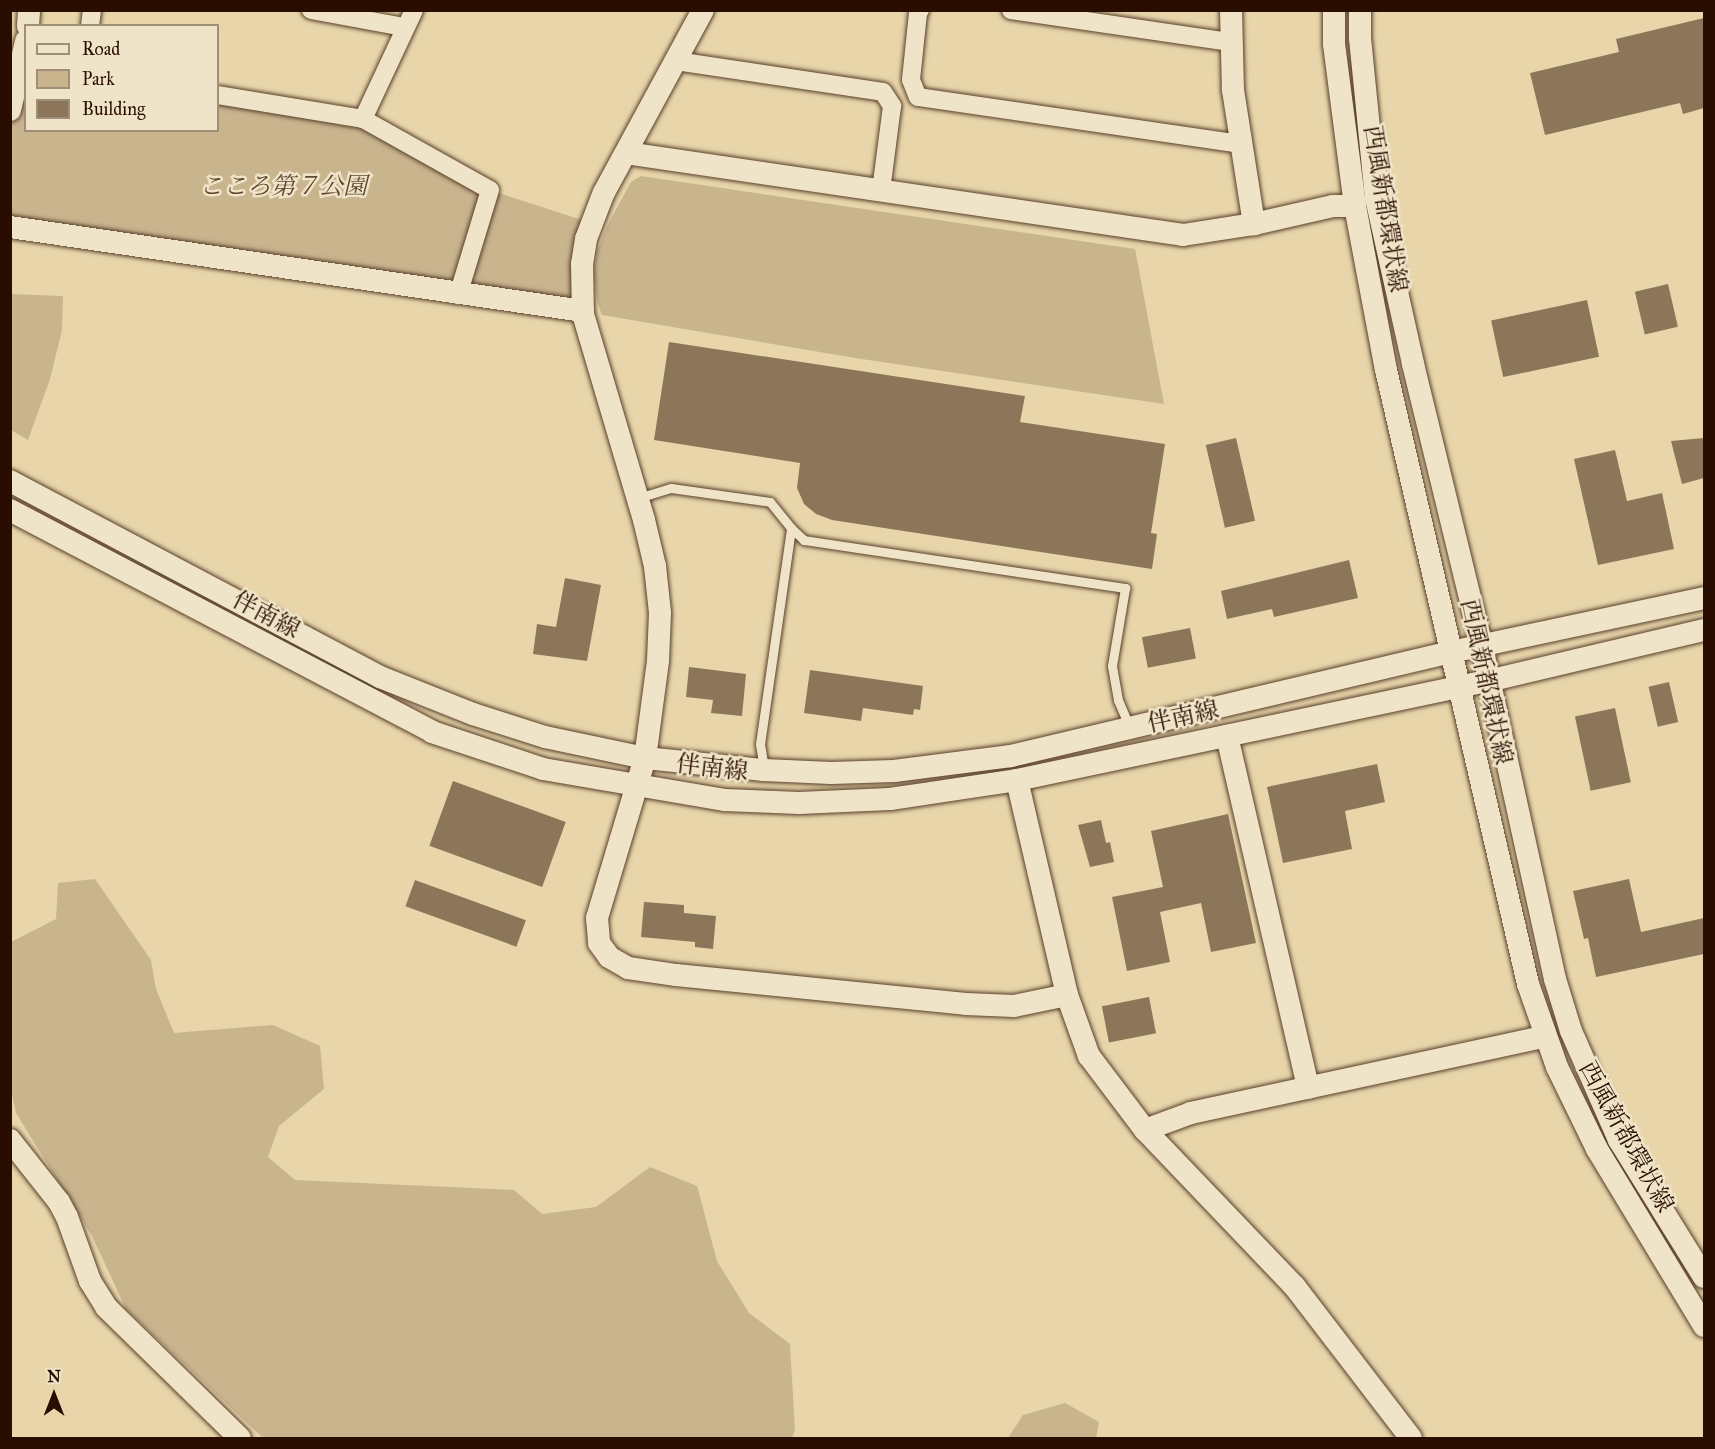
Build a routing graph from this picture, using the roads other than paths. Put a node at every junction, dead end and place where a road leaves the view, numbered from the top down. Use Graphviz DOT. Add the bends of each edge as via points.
graph roads {
  1 [pos="311,10"];
  2 [pos="414,10"];
  3 [pos="704,10"];
  4 [pos="920,10"];
  5 [pos="1011,10"];
  6 [pos="1231,10"];
  7 [pos="1334,10"];
  8 [pos="1360,10"];
  9 [pos="404,27"];
  10 [pos="1231,42"];
  11 [pos="21,57"];
  12 [pos="676,61"];
  13 [pos="219,95"];
  14 [pos="10,110"];
  15 [pos="363,119"];
  16 [pos="1240,144"];
  17 [pos="626,153"];
  18 [pos="881,191"];
  19 [pos="1354,206"];
  20 [pos="1254,224"];
  21 [pos="10,227"];
  22 [pos="458,295"];
  23 [pos="583,311"];
  24 [pos="10,481"];
  25 [pos="638,498"];
  26 [pos="10,510"];
  27 [pos="791,528"];
  28 [pos="1704,598"];
  29 [pos="1704,630"];
  30 [pos="1482,646"];
  31 [pos="1451,652"];
  32 [pos="1488,681"];
  33 [pos="1458,687"];
  34 [pos="1130,728"];
  35 [pos="1227,736"];
  36 [pos="645,758"];
  37 [pos="764,770"];
  38 [pos="1017,780"];
  39 [pos="637,785"];
  40 [pos="1067,995"];
  41 [pos="1546,1036"];
  42 [pos="1308,1088"];
  43 [pos="1145,1130"];
  44 [pos="10,1140"];
  45 [pos="1704,1277"];
  46 [pos="1704,1326"];
  47 [pos="240,1438"];
  48 [pos="1411,1438"];
  1 -- 9 [label="street"];
  2 -- 9 [label="street"];
  3 -- 12 [label="street"];
  4 -- 16 [label="street" via="911,80 918,97"];
  5 -- 10 [label="street"];
  6 -- 10 [label="street"];
  7 -- 19 [label="street, 西風新都環状線" via="1334,44"];
  8 -- 30 [label="street, 西風新都環状線" via="1377,198"];
  9 -- 15 [label="street"];
  10 -- 16 [label="street"];
  11 -- 14 [label="street"];
  12 -- 17 [label="street"];
  12 -- 18 [label="street" via="884,92 892,106"];
  13 -- 15 [label="street"];
  15 -- 22 [label="street" via="490,190"];
  16 -- 20 [label="street"];
  17 -- 18 [label="street"];
  17 -- 23 [label="street" via="604,192 586,239 581,280"];
  18 -- 20 [label="street" via="1183,235"];
  19 -- 20 [label="street" via="1333,206"];
  19 -- 31 [label="street, 西風新都環状線" via="1386,370"];
  21 -- 22 [label="street"];
  22 -- 23 [label="street"];
  23 -- 25 [label="street"];
  24 -- 36 [label="street, 伴南線" via="380,677 544,737"];
  25 -- 27 [label="lane" via="671,488 770,502"];
  25 -- 36 [label="street" via="655,566 660,613"];
  26 -- 39 [label="street, 伴南線" via="432,732 543,769"];
  27 -- 34 [label="lane" via="804,540 1125,588 1112,666 1118,700"];
  27 -- 37 [label="lane" via="760,744"];
  28 -- 30 [label="street, 伴南線"];
  29 -- 32 [label="street, 伴南線"];
  30 -- 31 [label="street, 伴南線"];
  30 -- 32 [label="street, 西風新都環状線"];
  31 -- 33 [label="street, 西風新都環状線"];
  31 -- 34 [label="street, 伴南線"];
  32 -- 33 [label="street, 伴南線"];
  32 -- 45 [label="street, 西風新都環状線" via="1570,1031 1619,1140"];
  33 -- 35 [label="street, 伴南線"];
  33 -- 41 [label="street, 西風新都環状線" via="1528,984"];
  34 -- 37 [label="street, 伴南線" via="1011,756 894,771"];
  35 -- 38 [label="street, 伴南線"];
  35 -- 42 [label="street"];
  36 -- 37 [label="street, 伴南線"];
  36 -- 39 [label="street"];
  38 -- 39 [label="street, 伴南線" via="890,799 799,803 725,800"];
  38 -- 40 [label="street"];
  39 -- 40 [label="street" via="597,918 599,943 609,957 628,968 966,1004 1014,1006"];
  40 -- 43 [label="street" via="1089,1056"];
  41 -- 42 [label="street"];
  41 -- 46 [label="street, 西風新都環状線" via="1597,1149"];
  42 -- 43 [label="street" via="1191,1113"];
  43 -- 48 [label="street" via="1295,1287"];
  44 -- 47 [label="street" via="59,1202 90,1281 106,1307"];
}
